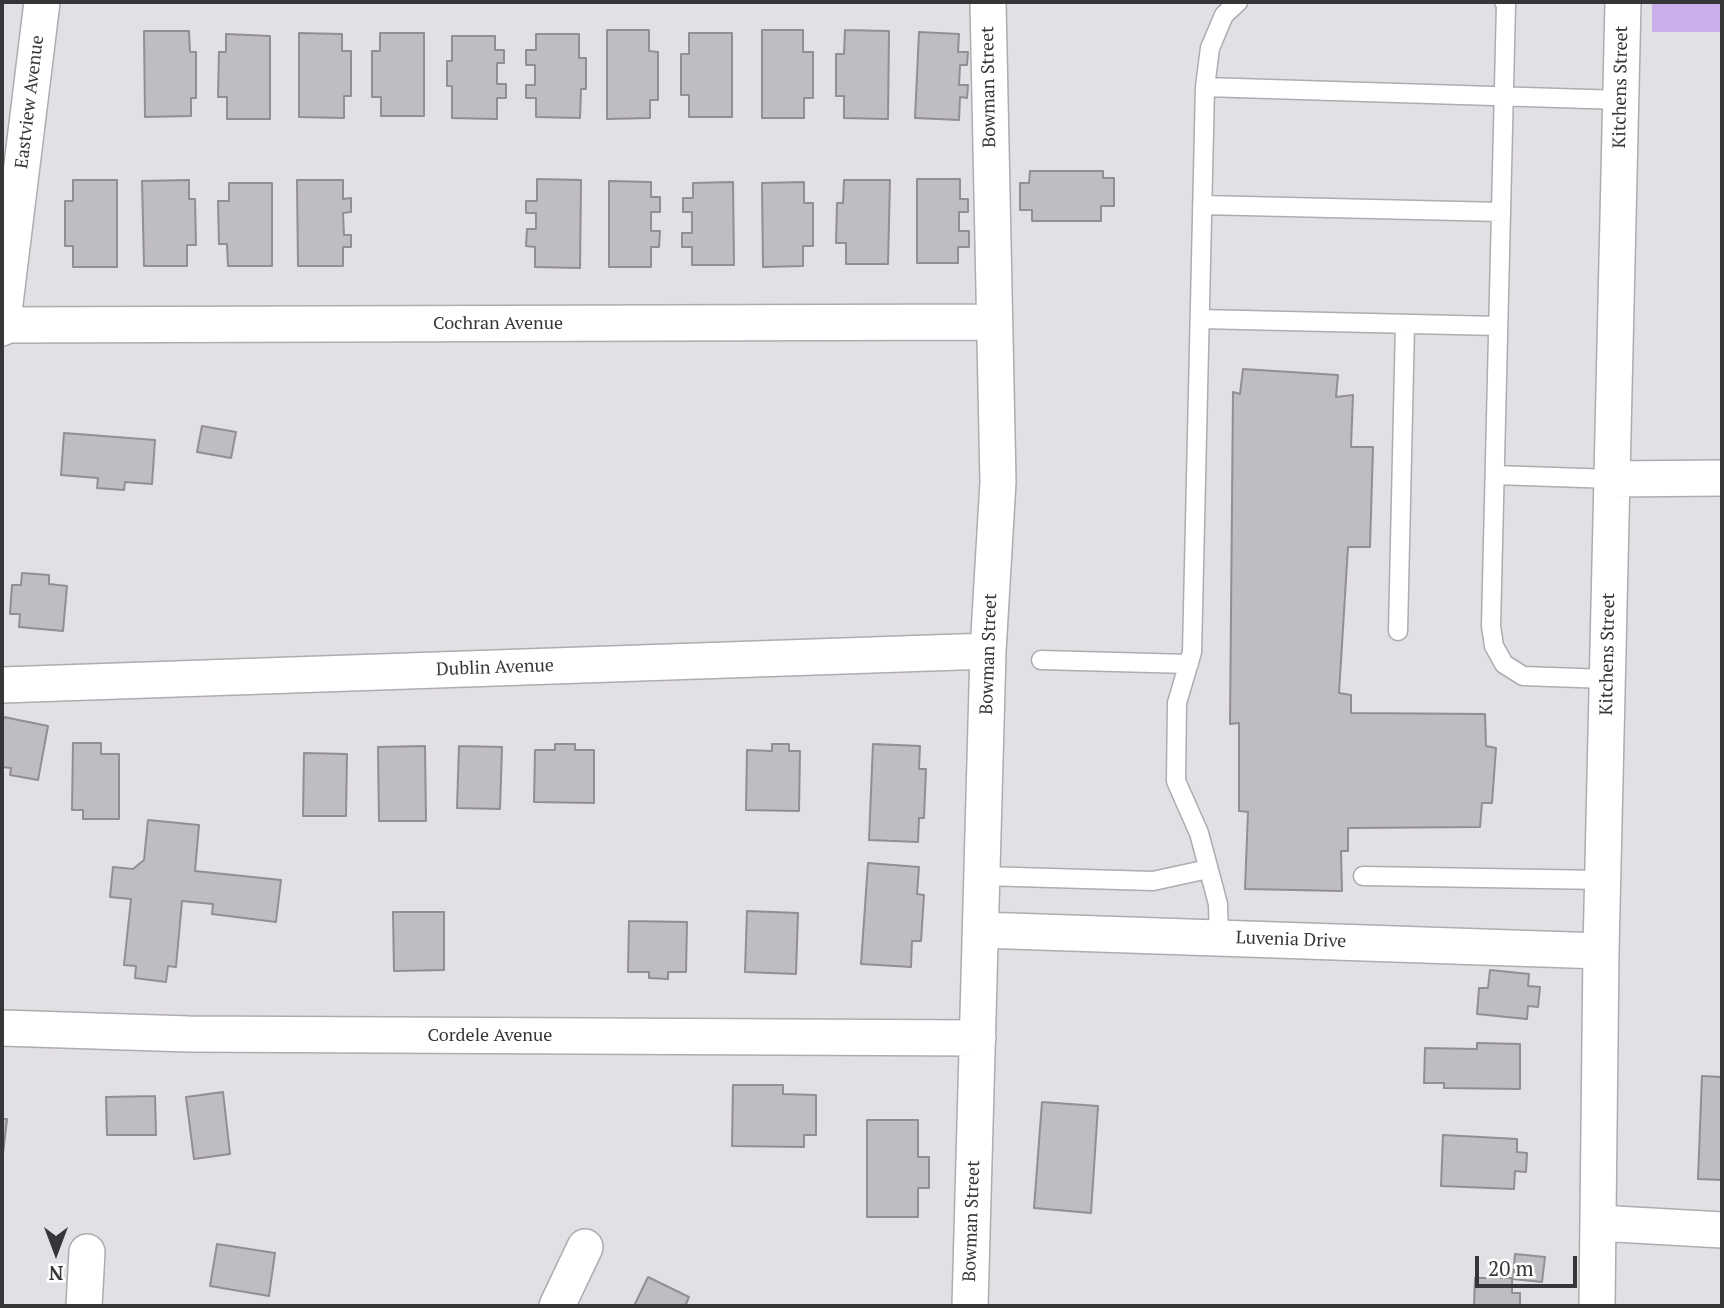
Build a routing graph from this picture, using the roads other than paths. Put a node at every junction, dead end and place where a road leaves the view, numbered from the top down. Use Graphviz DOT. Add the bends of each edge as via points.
graph roads {
  1 [pos="42,2"];
  2 [pos="988,2"];
  3 [pos="1238,2"];
  4 [pos="1504,2"];
  5 [pos="1623,2"];
  6 [pos="1205,87"];
  7 [pos="1504,96"];
  8 [pos="1620,100"];
  9 [pos="1202,205"];
  10 [pos="1501,212"];
  11 [pos="1200,319"];
  12 [pos="993,322"];
  13 [pos="1405,324"];
  14 [pos="1498,326"];
  15 [pos="2,327"];
  16 [pos="1494,475"];
  17 [pos="1722,478"];
  18 [pos="1612,479"];
  19 [pos="1398,631"];
  20 [pos="988,651"];
  21 [pos="1041,660"];
  22 [pos="1189,664"];
  23 [pos="1607,679"];
  24 [pos="2,685"];
  25 [pos="1208,869"];
  26 [pos="982,876"];
  27 [pos="1363,876"];
  28 [pos="1602,880"];
  29 [pos="981,930"];
  30 [pos="1219,938"];
  31 [pos="1601,951"];
  32 [pos="2,1028"];
  33 [pos="978,1038"];
  34 [pos="1598,1223"];
  35 [pos="1722,1230"];
  36 [pos="585,1247"];
  37 [pos="87,1252"];
  38 [pos="85,1306"];
  39 [pos="557,1306"];
  40 [pos="970,1306"];
  41 [pos="1597,1306"];
  1 -- 15 [label="street, Eastview Avenue"];
  2 -- 12 [label="street, Bowman Street"];
  3 -- 6 [label="lane" via="1224,15 1210,48"];
  4 -- 7 [label="lane"];
  5 -- 8 [label="street, Kitchens Street"];
  6 -- 7 [label="lane"];
  6 -- 9 [label="lane"];
  7 -- 8 [label="lane"];
  7 -- 10 [label="lane"];
  8 -- 18 [label="street, Kitchens Street"];
  9 -- 10 [label="lane"];
  9 -- 11 [label="lane"];
  10 -- 14 [label="lane"];
  11 -- 13 [label="lane"];
  11 -- 22 [label="lane"];
  12 -- 15 [label="street, Cochran Avenue"];
  12 -- 20 [label="street, Bowman Street" via="998,482"];
  13 -- 14 [label="lane"];
  13 -- 19 [label="lane"];
  14 -- 16 [label="lane"];
  16 -- 18 [label="lane"];
  16 -- 23 [label="lane" via="1494,646 1504,664 1523,676"];
  17 -- 18 [label="street"];
  18 -- 23 [label="street, Kitchens Street"];
  20 -- 24 [label="street, Dublin Avenue"];
  20 -- 26 [label="street, Bowman Street"];
  21 -- 22 [label="lane"];
  22 -- 25 [label="lane" via="1177,703 1176,781 1199,834"];
  23 -- 28 [label="street, Kitchens Street"];
  25 -- 26 [label="lane" via="1153,881"];
  25 -- 30 [label="lane" via="1218,904"];
  26 -- 29 [label="street, Bowman Street"];
  27 -- 28 [label="lane"];
  28 -- 31 [label="street, Kitchens Street"];
  29 -- 30 [label="street, Luvenia Drive"];
  29 -- 33 [label="street, Bowman Street"];
  30 -- 31 [label="street, Luvenia Drive"];
  31 -- 34 [label="street, Kitchens Street"];
  32 -- 33 [label="street, Cordele Avenue" via="189,1034"];
  33 -- 40 [label="street, Bowman Street"];
  34 -- 35 [label="street"];
  34 -- 41 [label="street, Kitchens Street"];
  36 -- 39 [label="street"];
  37 -- 38 [label="street"];
}
